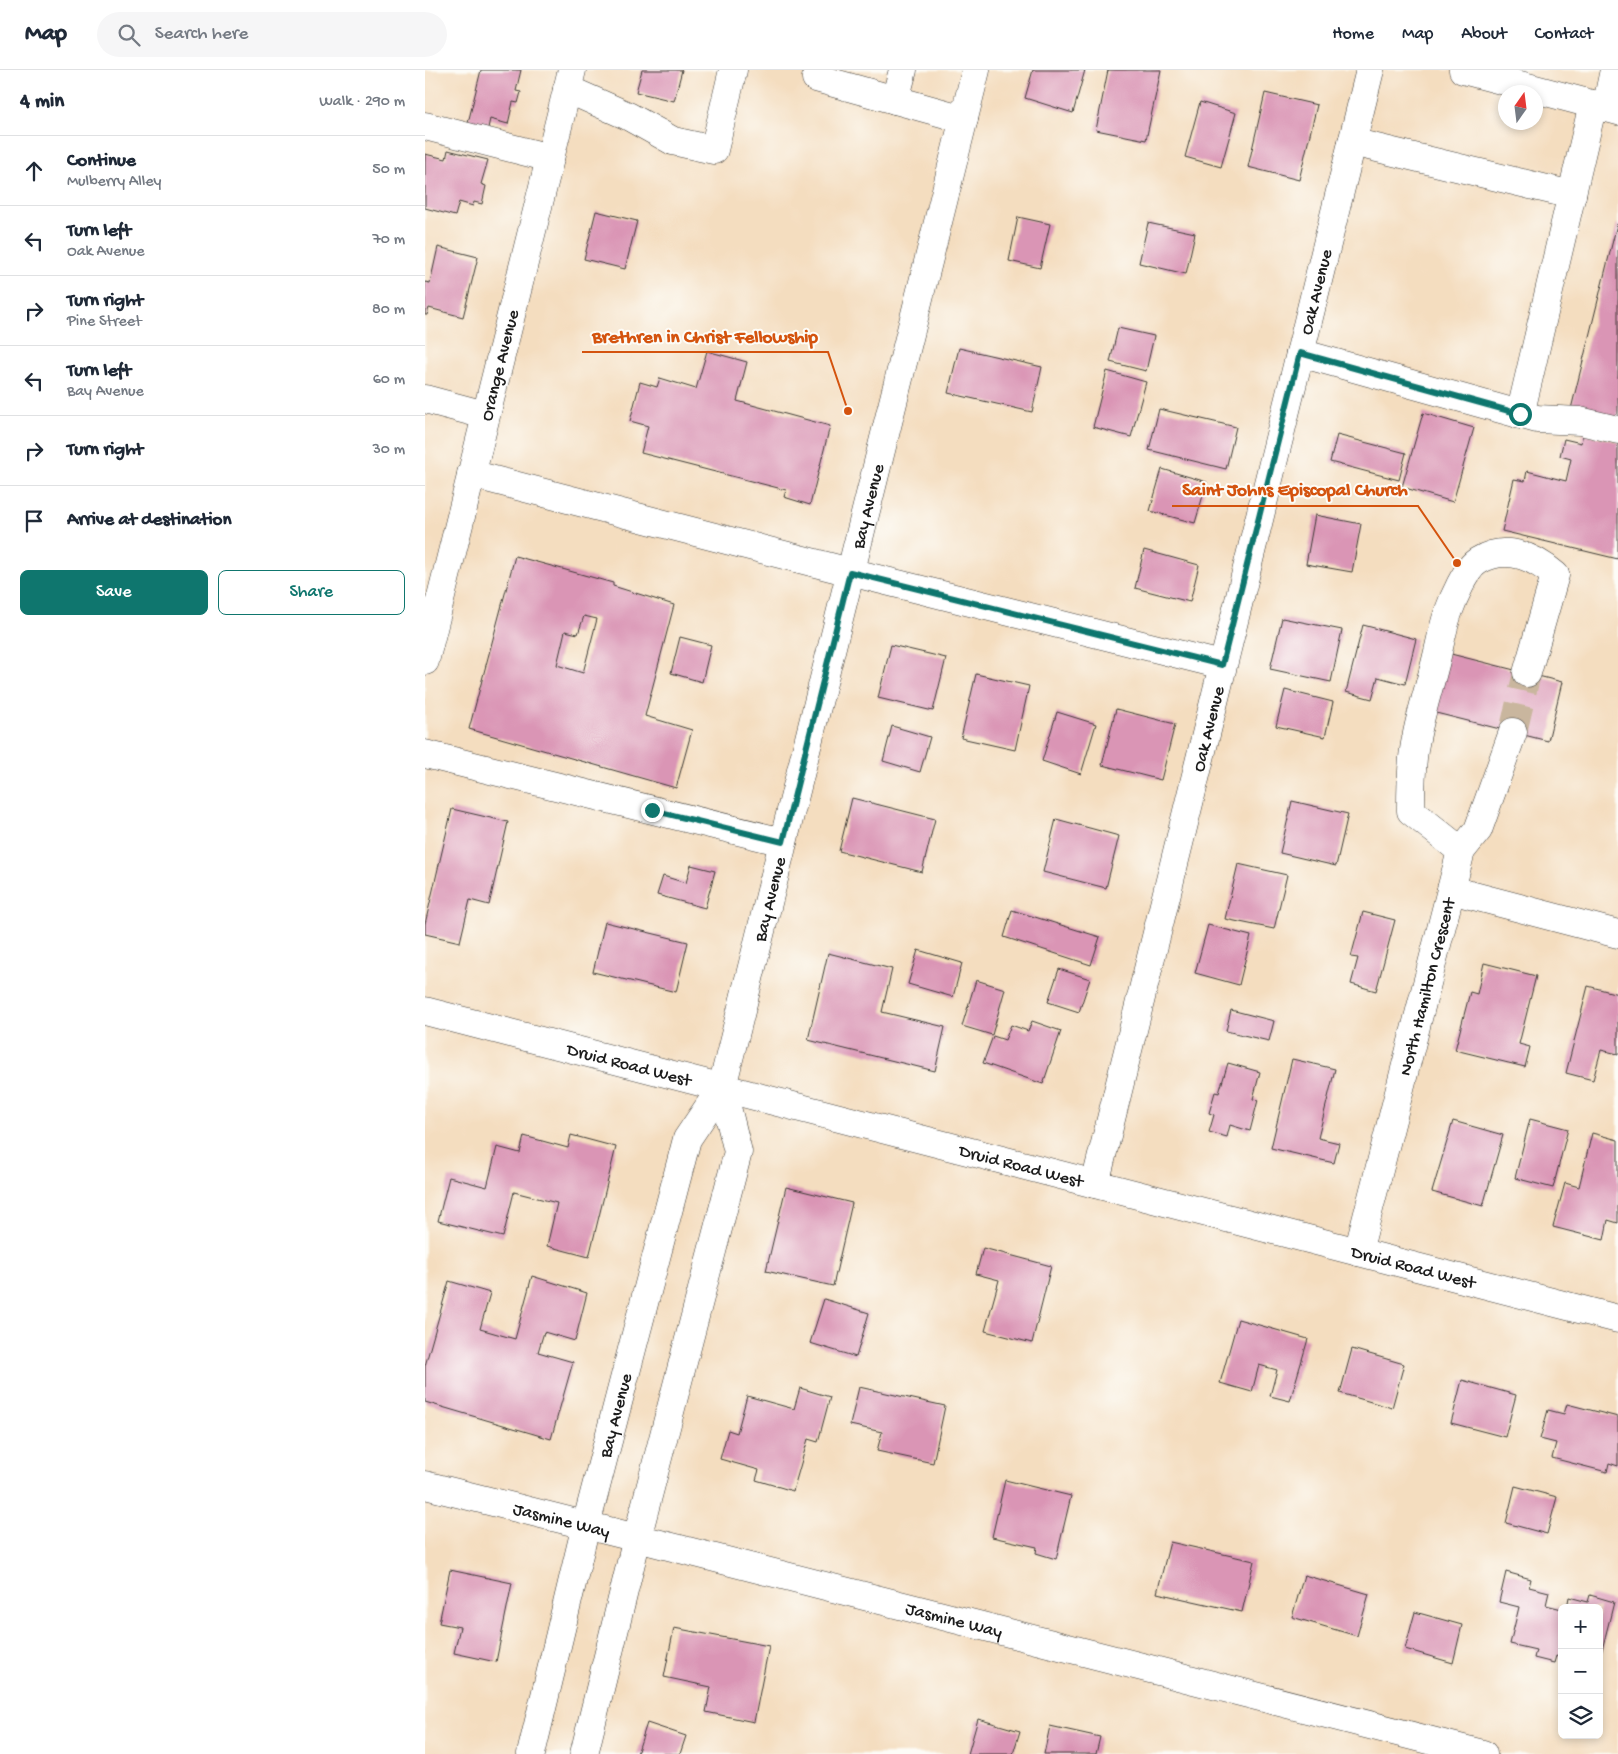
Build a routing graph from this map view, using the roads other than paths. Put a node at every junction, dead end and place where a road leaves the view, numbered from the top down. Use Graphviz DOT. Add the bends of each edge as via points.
graph roads {
  1 [pos="733,70"];
  2 [pos="818,70"];
  3 [pos="903,70"];
  4 [pos="977,70"];
  5 [pos="1370,70"];
  6 [pos="1463,70"];
  7 [pos="1614,70"];
  8 [pos="570,80"];
  9 [pos="895,100"];
  10 [pos="1606,108"];
  11 [pos="964,119"];
  12 [pos="425,126"];
  13 [pos="1352,142"];
  14 [pos="550,158"];
  15 [pos="1572,195"];
  16 [pos="1300,353"];
  17 [pos="425,399"];
  18 [pos="1520,414"];
  19 [pos="485,415"];
  20 [pos="1618,430"];
  21 [pos="471,474"];
  22 [pos="850,572"];
  23 [pos="425,661"];
  24 [pos="1222,665"];
  25 [pos="1527,673"];
  26 [pos="1513,732"];
  27 [pos="425,754"];
  28 [pos="783,842"];
  29 [pos="1461,852"];
  30 [pos="1451,890"];
  31 [pos="1618,934"];
  32 [pos="425,1011"];
  33 [pos="722,1087"];
  34 [pos="1095,1184"];
  35 [pos="1358,1252"];
  36 [pos="1618,1319"];
  37 [pos="425,1485"];
  38 [pos="586,1525"];
  39 [pos="637,1538"];
  40 [pos="531,1754"];
  41 [pos="584,1754"];
  42 [pos="1483,1754"];
  1 -- 8 [label="street" via="714,150 673,141"];
  2 -- 9 [label="street" via="816,78"];
  3 -- 9 [label="street"];
  4 -- 11 [label="street, Bay Avenue"];
  5 -- 13 [label="street, Oak Avenue"];
  6 -- 10 [label="street"];
  7 -- 10 [label="street"];
  8 -- 14 [label="street, Orange Avenue"];
  9 -- 11 [label="street"];
  10 -- 15 [label="street"];
  11 -- 22 [label="street, Bay Avenue"];
  12 -- 14 [label="street"];
  13 -- 15 [label="street"];
  13 -- 16 [label="street, Oak Avenue"];
  14 -- 19 [label="street, Orange Avenue"];
  15 -- 18 [label="street"];
  16 -- 18 [label="street"];
  16 -- 24 [label="street, Oak Avenue"];
  17 -- 19 [label="street"];
  18 -- 20 [label="street" via="1537,419 1580,421"];
  19 -- 21 [label="street, Orange Avenue"];
  21 -- 22 [label="street"];
  21 -- 23 [label="street, Orange Avenue"];
  22 -- 24 [label="street"];
  22 -- 28 [label="street, Bay Avenue"];
  24 -- 34 [label="street, Oak Avenue"];
  25 -- 29 [label="street" via="1555,575 1527,556 1494,555 1478,561 1467,572 1448,613 1414,750 1411,811"];
  26 -- 29 [label="street" via="1478,830"];
  27 -- 28 [label="street"];
  28 -- 33 [label="street, Bay Avenue"];
  29 -- 30 [label="street"];
  30 -- 31 [label="street, North Hamilton Crescent"];
  30 -- 35 [label="street, North Hamilton Crescent"];
  32 -- 33 [label="street, Druid Road West"];
  33 -- 34 [label="street, Druid Road West"];
  33 -- 38 [label="street, Bay Avenue" via="687,1140"];
  33 -- 39 [label="street, Bay Avenue" via="738,1152"];
  34 -- 35 [label="street, Druid Road West"];
  35 -- 36 [label="street, Druid Road West"];
  37 -- 38 [label="street, Jasmine Way"];
  38 -- 39 [label="street, Jasmine Way"];
  38 -- 40 [label="street, Bay Avenue"];
  39 -- 41 [label="street, Bay Avenue"];
  39 -- 42 [label="street, Jasmine Way"];
}
